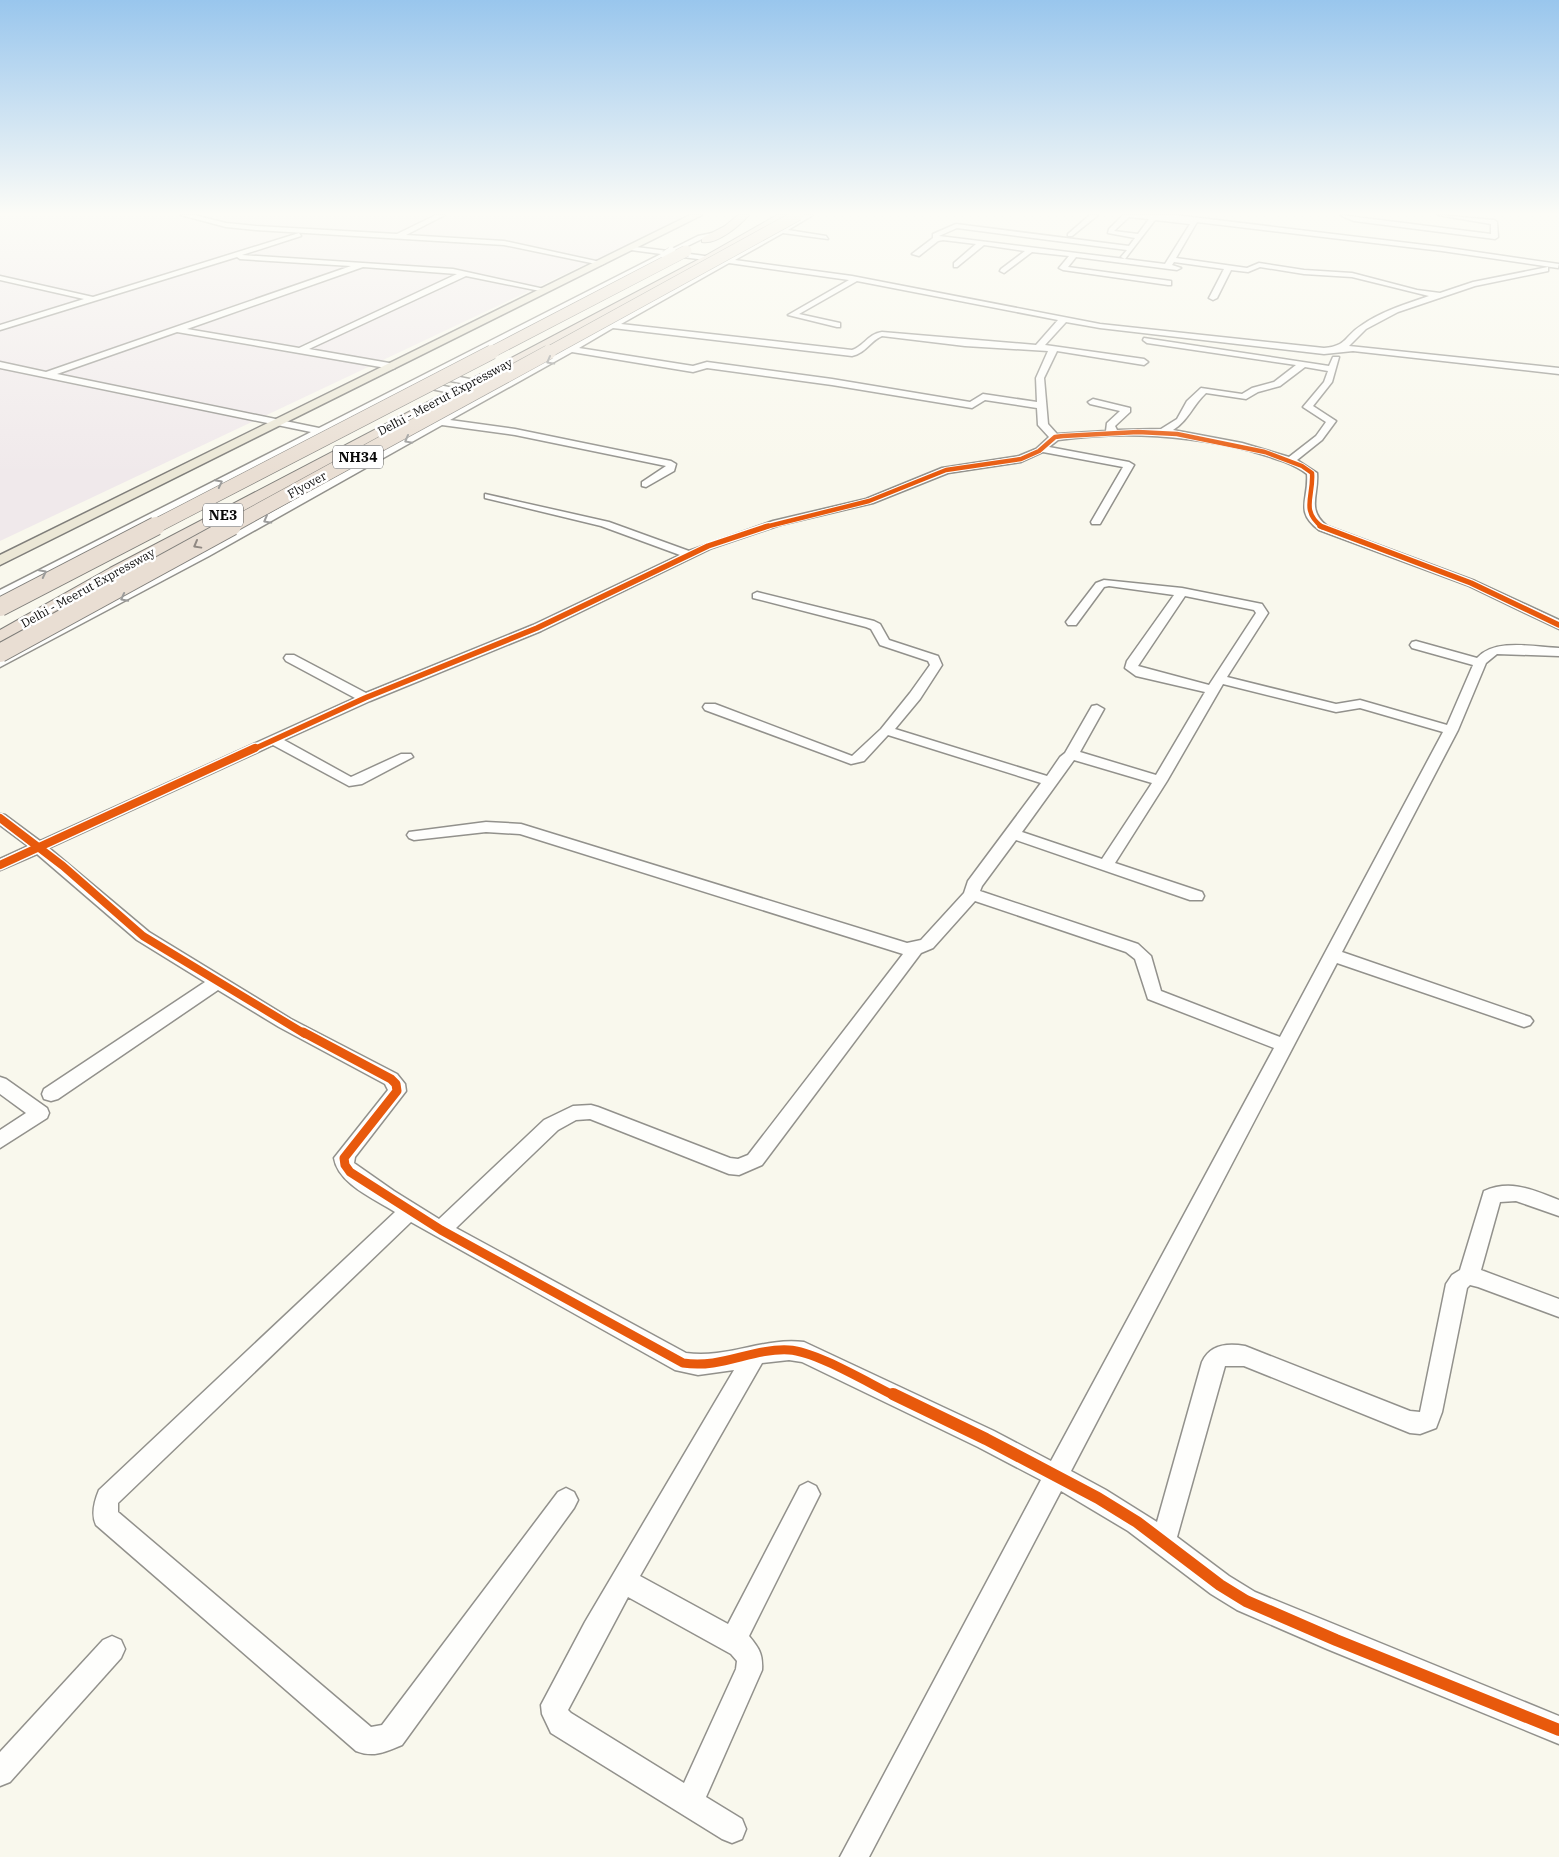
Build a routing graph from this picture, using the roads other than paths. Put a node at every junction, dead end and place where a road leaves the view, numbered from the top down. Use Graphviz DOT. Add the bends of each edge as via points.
graph roads {
  1 [pos="85,302"];
  2 [pos="257,302"];
  3 [pos="405,302"];
  4 [pos="522,302"];
  5 [pos="572,302"];
  6 [pos="607,302"];
  7 [pos="613,302"];
  8 [pos="640,302"];
  9 [pos="656,302"];
  10 [pos="817,302"];
  11 [pos="974,302"];
  12 [pos="1420,302"];
  13 [pos="1064,319"];
  14 [pos="837,325"];
  15 [pos="613,326"];
  16 [pos="0,328"];
  17 [pos="176,330"];
  18 [pos="1134,338"];
  19 [pos="1039,347"];
  20 [pos="1054,348"];
  21 [pos="571,349"];
  22 [pos="1339,349"];
  23 [pos="299,351"];
  24 [pos="1144,362"];
  25 [pos="1304,363"];
  26 [pos="0,365"];
  27 [pos="392,366"];
  28 [pos="1332,369"];
  29 [pos="1559,371"];
  30 [pos="430,374"];
  31 [pos="46,375"];
  32 [pos="414,383"];
  33 [pos="501,389"];
  34 [pos="441,394"];
  35 [pos="486,397"];
  36 [pos="1093,402"];
  37 [pos="1043,406"];
  38 [pos="280,422"];
  39 [pos="442,422"];
  40 [pos="318,432"];
  41 [pos="1163,432"];
  42 [pos="1116,434"];
  43 [pos="1055,437"];
  44 [pos="1041,449"];
  45 [pos="1291,460"];
  46 [pos="646,484"];
  47 [pos="489,496"];
  48 [pos="1096,522"];
  49 [pos="689,555"];
  50 [pos="0,562"];
  51 [pos="1182,592"];
  52 [pos="0,595"];
  53 [pos="757,596"];
  54 [pos="0,607"];
  55 [pos="1072,622"];
  56 [pos="0,624"];
  57 [pos="1559,625"];
  58 [pos="0,637"];
  59 [pos="1416,645"];
  60 [pos="1559,652"];
  61 [pos="0,653"];
  62 [pos="290,658"];
  63 [pos="0,663"];
  64 [pos="1480,663"];
  65 [pos="1215,685"];
  66 [pos="365,698"];
  67 [pos="710,707"];
  68 [pos="1097,709"];
  69 [pos="1451,730"];
  70 [pos="886,731"];
  71 [pos="274,740"];
  72 [pos="1071,756"];
  73 [pos="406,757"];
  74 [pos="1049,781"];
  75 [pos="1160,781"];
  76 [pos="0,818"];
  77 [pos="1013,834"];
  78 [pos="414,835"];
  79 [pos="38,846"];
  80 [pos="1106,864"];
  81 [pos="0,865"];
  82 [pos="972,894"];
  83 [pos="1196,896"];
  84 [pos="915,949"];
  85 [pos="1332,955"];
  86 [pos="217,982"];
  87 [pos="1524,1021"];
  88 [pos="1286,1046"];
  89 [pos="0,1084"];
  90 [pos="51,1094"];
  91 [pos="0,1140"];
  92 [pos="1559,1208"];
  93 [pos="409,1211"];
  94 [pos="441,1230"];
  95 [pos="1469,1276"];
  96 [pos="1559,1308"];
  97 [pos="755,1355"];
  98 [pos="1057,1475"];
  99 [pos="808,1494"];
  100 [pos="566,1500"];
  101 [pos="1163,1542"];
  102 [pos="623,1581"];
  103 [pos="733,1641"];
  104 [pos="112,1649"];
  105 [pos="1559,1730"];
  106 [pos="0,1772"];
  107 [pos="690,1802"];
  108 [pos="732,1829"];
  109 [pos="854,1857"];
  1 -- 16 [label="street"];
  2 -- 17 [label="street"];
  3 -- 23 [label="street"];
  4 -- 27 [label="main road"];
  5 -- 30 [label="street"];
  6 -- 54 [label="highway, NH34, bridge"];
  7 -- 34 [label="highway, Delhi - Meerut Expressway / NE3"];
  8 -- 61 [label="highway, Flyover / NH34, one-way, bridge"];
  9 -- 15 [label="street"];
  10 -- 14 [label="street" via="792,316"];
  11 -- 13 [label="street"];
  12 -- 22 [label="street" via="1370,322"];
  13 -- 19 [label="street"];
  13 -- 22 [label="street" via="1324,352"];
  15 -- 19 [label="street" via="852,354 859,352 878,334"];
  15 -- 21 [label="street"];
  17 -- 23 [label="street"];
  17 -- 31 [label="street"];
  18 -- 25 [label="street"];
  19 -- 20 [label="street"];
  20 -- 24 [label="street"];
  20 -- 37 [label="street" via="1041,374"];
  21 -- 33 [label="street, one-way"];
  21 -- 37 [label="street" via="692,369 707,365 825,381 972,405 983,397"];
  22 -- 28 [label="street"];
  22 -- 29 [label="street"];
  23 -- 27 [label="street"];
  25 -- 28 [label="street"];
  25 -- 41 [label="street" via="1277,384 1243,397 1204,390 1186,409 1182,421"];
  26 -- 31 [label="street"];
  27 -- 38 [label="main road"];
  28 -- 45 [label="street" via="1328,382 1308,407 1332,421 1318,438"];
  30 -- 32 [label="street"];
  30 -- 33 [label="street"];
  31 -- 38 [label="street"];
  32 -- 35 [label="street"];
  32 -- 40 [label="street"];
  33 -- 35 [label="street"];
  34 -- 56 [label="highway, Delhi - Meerut Expressway / NE3"];
  34 -- 58 [label="highway, Delhi - Meerut Expressway / NE3"];
  35 -- 39 [label="street"];
  36 -- 42 [label="street" via="1127,410 1110,425"];
  37 -- 43 [label="street" via="1043,425"];
  38 -- 40 [label="street"];
  38 -- 50 [label="main road"];
  39 -- 46 [label="street" via="515,432 671,464"];
  39 -- 63 [label="street, one-way"];
  52 -- 40 [label="street, one-way"];
  41 -- 42 [label="street"];
  41 -- 45 [label="street"];
  42 -- 43 [label="street"];
  43 -- 44 [label="street"];
  44 -- 48 [label="street" via="1128,465"];
  44 -- 49 [label="street" via="1030,456 1010,461 938,472 869,501 768,526"];
  45 -- 57 [label="street" via="1312,473 1308,513 1323,528 1471,583"];
  47 -- 49 [label="street" via="606,524"];
  49 -- 66 [label="street" via="536,628"];
  51 -- 55 [label="street" via="1118,582 1103,583"];
  51 -- 65 [label="street" via="1261,610 1261,616"];
  51 -- 65 [label="street" via="1131,668 1141,673"];
  53 -- 70 [label="street" via="870,624 876,627 884,642 934,659 936,666 928,678"];
  59 -- 64 [label="street"];
  60 -- 64 [label="street" via="1496,650 1488,653"];
  62 -- 66 [label="street"];
  64 -- 69 [label="street"];
  65 -- 69 [label="street" via="1336,708 1360,704"];
  65 -- 75 [label="street"];
  66 -- 71 [label="street"];
  67 -- 70 [label="street" via="852,760 859,758"];
  68 -- 72 [label="street"];
  69 -- 85 [label="street"];
  70 -- 74 [label="street"];
  71 -- 73 [label="street" via="349,782"];
  71 -- 79 [label="street"];
  72 -- 74 [label="street"];
  72 -- 75 [label="street"];
  74 -- 77 [label="street"];
  75 -- 80 [label="street"];
  76 -- 79 [label="street"];
  77 -- 80 [label="street"];
  77 -- 82 [label="street" via="974,885"];
  78 -- 84 [label="street" via="480,827 521,829 805,919"];
  79 -- 81 [label="street"];
  79 -- 86 [label="street" via="143,936"];
  80 -- 83 [label="street"];
  82 -- 84 [label="street" via="927,944"];
  82 -- 88 [label="street" via="1132,948 1143,956 1154,995"];
  84 -- 94 [label="street" via="755,1160 738,1167 729,1166 591,1112 573,1113 551,1125"];
  85 -- 87 [label="street"];
  85 -- 88 [label="street"];
  86 -- 90 [label="street"];
  86 -- 93 [label="street" via="396,1084 397,1091 344,1158 350,1172"];
  88 -- 98 [label="street"];
  89 -- 91 [label="street" via="40,1113"];
  92 -- 95 [label="street" via="1515,1193 1504,1192 1491,1197"];
  93 -- 94 [label="street"];
  93 -- 100 [label="street" via="107,1498 105,1516 366,1741 379,1741 392,1735"];
  94 -- 97 [label="street" via="683,1363 711,1365"];
  95 -- 96 [label="street"];
  95 -- 101 [label="street" via="1457,1284 1431,1412 1428,1420 1420,1423 1410,1422 1245,1356 1226,1353 1218,1356 1213,1362"];
  97 -- 98 [label="street" via="784,1350 804,1352"];
  97 -- 102 [label="street"];
  98 -- 101 [label="street" via="1121,1512"];
  98 -- 109 [label="street"];
  99 -- 103 [label="street"];
  101 -- 105 [label="street" via="1246,1601"];
  102 -- 103 [label="street"];
  102 -- 107 [label="street" via="559,1693 554,1705 555,1714 561,1723"];
  103 -- 107 [label="street" via="750,1657 749,1670"];
  104 -- 106 [label="street"];
  107 -- 108 [label="street"];
}
